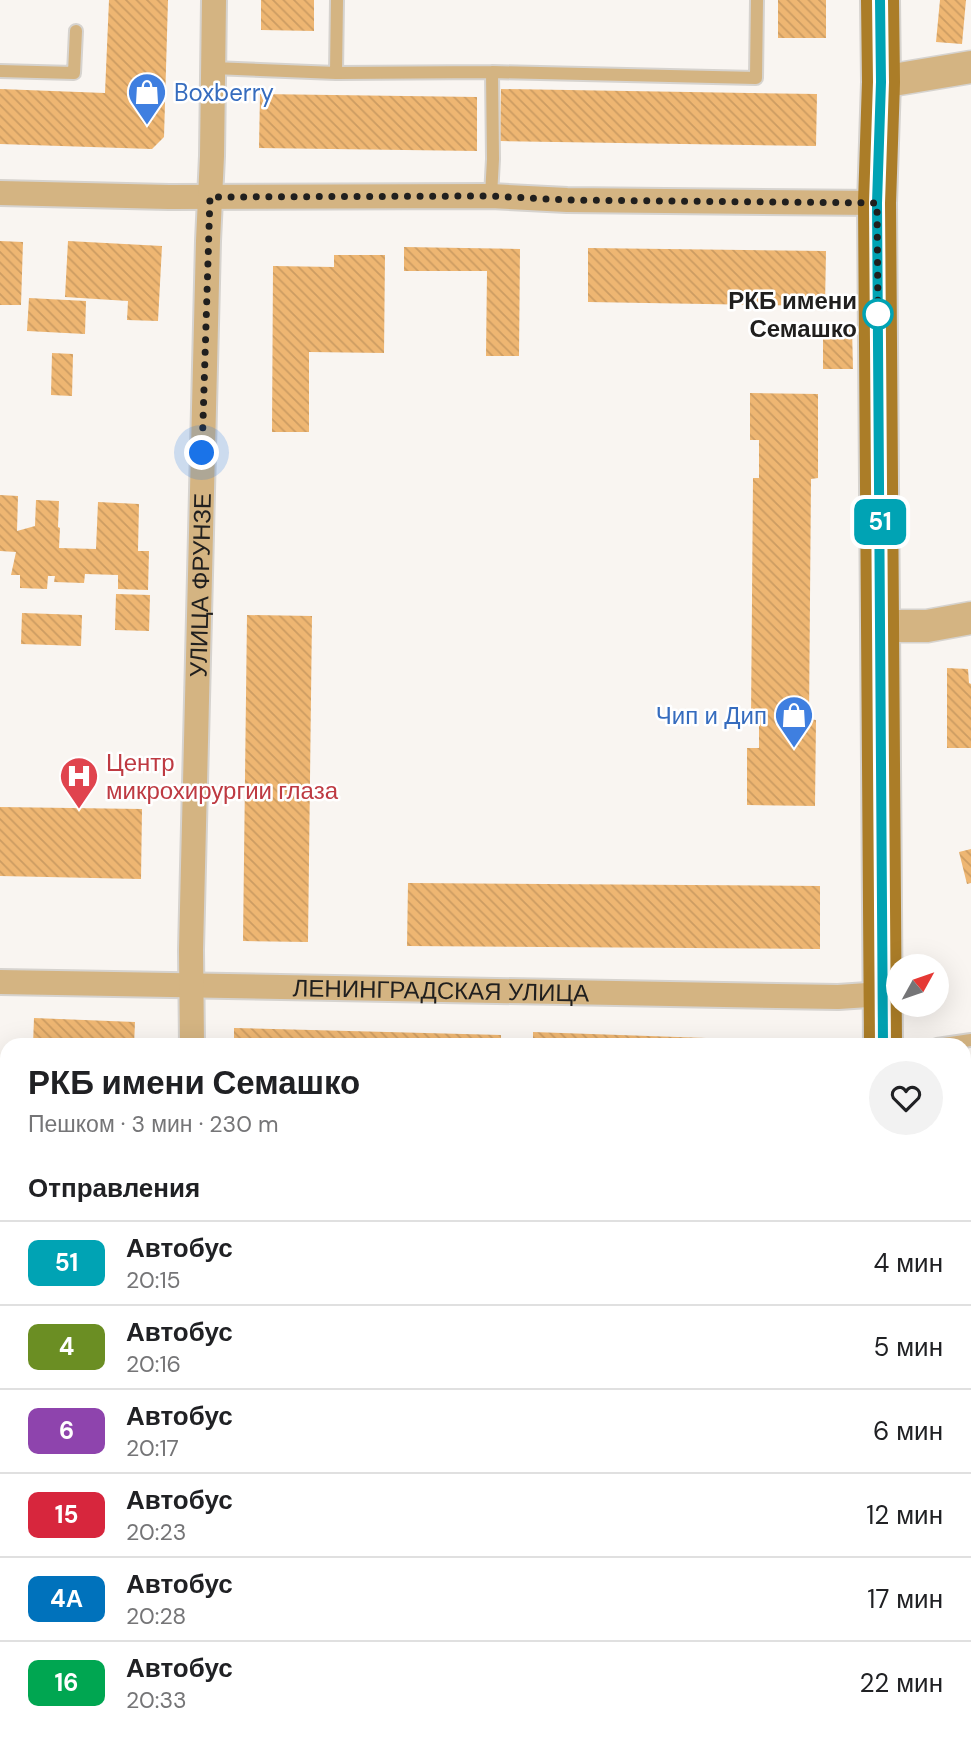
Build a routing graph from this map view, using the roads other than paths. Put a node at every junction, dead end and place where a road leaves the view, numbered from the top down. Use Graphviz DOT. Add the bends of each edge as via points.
graph roads {
  1 [pos="214,0"];
  2 [pos="337,0"];
  3 [pos="757,0"];
  4 [pos="880,0"];
  5 [pos="76,30"];
  6 [pos="971,67"];
  7 [pos="213,68"];
  8 [pos="0,71"];
  9 [pos="492,72"];
  10 [pos="337,73"];
  11 [pos="881,82"];
  12 [pos="0,193"];
  13 [pos="491,196"];
  14 [pos="210,197"];
  15 [pos="877,203"];
  16 [pos="971,618"];
  17 [pos="881,626"];
  18 [pos="0,982"];
  19 [pos="191,986"];
  20 [pos="883,994"];
  21 [pos="192,1038"];
  22 [pos="883,1038"];
  1 -- 7 [label="street, УЛИЦА ФРУНЗЕ"];
  2 -- 10 [label="lane"];
  3 -- 9 [label="lane" via="756,78"];
  4 -- 11 [label="main road"];
  5 -- 8 [label="lane" via="75,73"];
  6 -- 11 [label="street"];
  7 -- 10 [label="lane"];
  7 -- 14 [label="street, УЛИЦА ФРУНЗЕ"];
  9 -- 10 [label="lane"];
  9 -- 13 [label="lane"];
  11 -- 15 [label="main road"];
  12 -- 14 [label="street"];
  13 -- 14 [label="street"];
  13 -- 15 [label="street"];
  14 -- 19 [label="street, УЛИЦА ФРУНЗЕ"];
  15 -- 17 [label="main road"];
  16 -- 17 [label="street" via="927,626"];
  17 -- 20 [label="main road"];
  18 -- 19 [label="street, ЛЕНИНГРАДСКАЯ УЛИЦА"];
  19 -- 20 [label="street, ЛЕНИНГРАДСКАЯ УЛИЦА" via="838,997"];
  19 -- 21 [label="street, УЛИЦА ФРУНЗЕ"];
  20 -- 22 [label="main road"];
}
